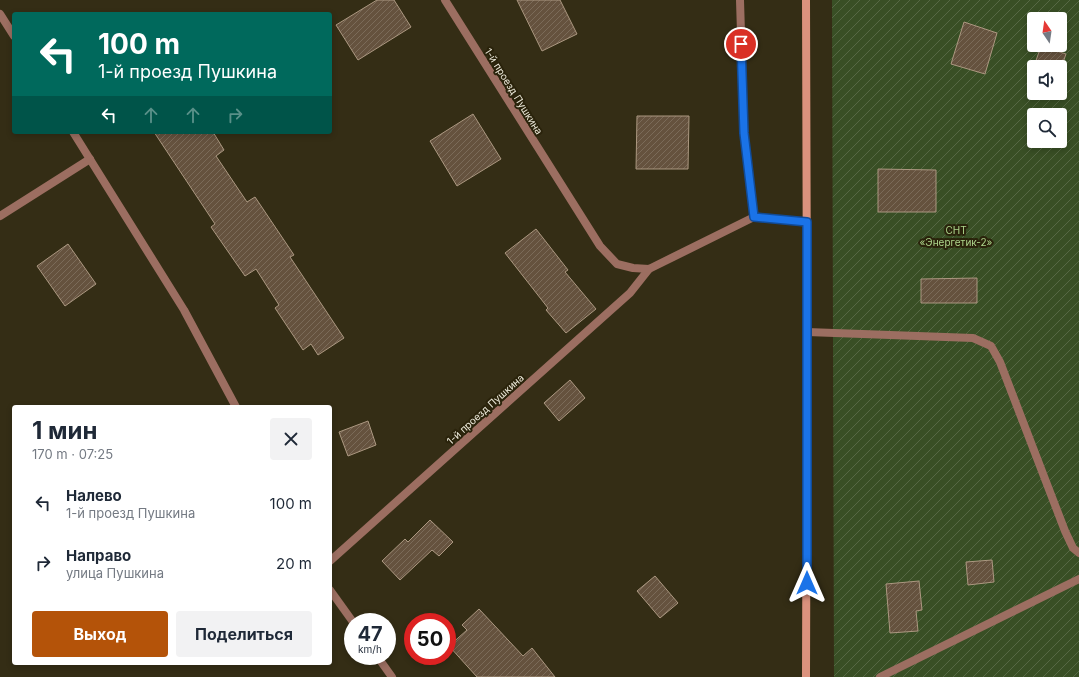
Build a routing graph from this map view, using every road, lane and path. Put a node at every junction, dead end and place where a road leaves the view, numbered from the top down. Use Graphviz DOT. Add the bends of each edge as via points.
graph roads {
  1 [pos="445,0"];
  2 [pos="740,0"];
  3 [pos="806,0"];
  4 [pos="0,14"];
  5 [pos="12,33"];
  6 [pos="74,134"];
  7 [pos="90,160"];
  8 [pos="0,216"];
  9 [pos="754,217"];
  10 [pos="807,222"];
  11 [pos="649,269"];
  12 [pos="807,332"];
  13 [pos="235,405"];
  14 [pos="1079,553"];
  15 [pos="332,559"];
  16 [pos="1079,579"];
  17 [pos="332,593"];
  18 [pos="347,613"];
  19 [pos="383,665"];
  20 [pos="392,677"];
  21 [pos="806,677"];
  22 [pos="880,677"];
  1 -- 11 [label="street, 1-й проезд Пушкина" via="600,246 617,264"];
  2 -- 9 [label="street" via="744,133"];
  3 -- 10 [label="main road"];
  4 -- 5 [label="street"];
  6 -- 7 [label="street"];
  7 -- 8 [label="street"];
  7 -- 13 [label="street" via="184,310"];
  9 -- 10 [label="street"];
  9 -- 11 [label="street, 1-й проезд Пушкина"];
  10 -- 12 [label="main road"];
  11 -- 15 [label="street, 1-й проезд Пушкина" via="630,293"];
  12 -- 14 [label="street" via="973,338 991,346 1000,362 1065,531 1073,548"];
  12 -- 21 [label="main road"];
  16 -- 22 [label="street"];
  17 -- 18 [label="street"];
  19 -- 20 [label="street"];
}
